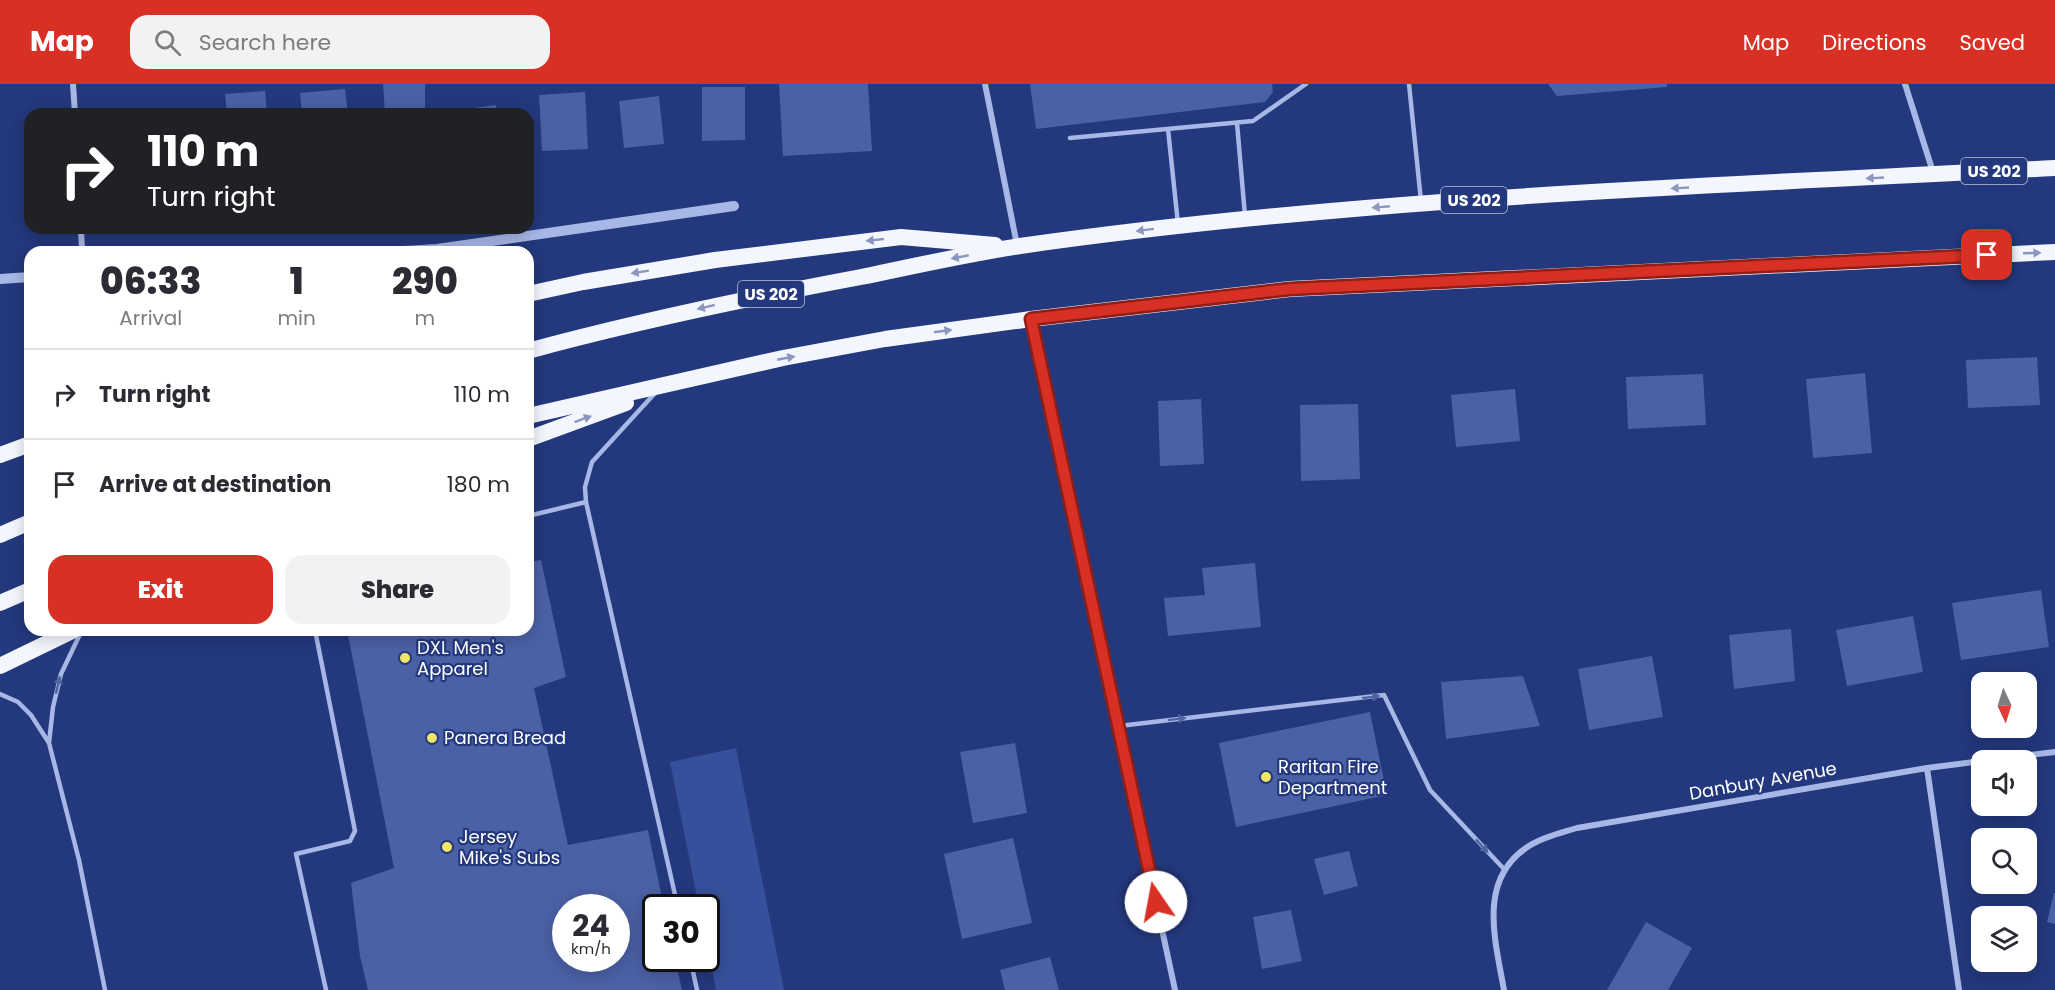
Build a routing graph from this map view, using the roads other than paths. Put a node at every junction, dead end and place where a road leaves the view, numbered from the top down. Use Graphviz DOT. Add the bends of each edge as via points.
graph roads {
  1 [pos="73,84"];
  2 [pos="985,84"];
  3 [pos="1306,84"];
  4 [pos="1409,84"];
  5 [pos="1905,84"];
  6 [pos="75,108"];
  7 [pos="1237,123"];
  8 [pos="1168,129"];
  9 [pos="1070,138"];
  10 [pos="2055,168"];
  11 [pos="1934,175"];
  12 [pos="1422,204"];
  13 [pos="734,206"];
  14 [pos="1246,219"];
  15 [pos="1179,226"];
  16 [pos="458,246"];
  17 [pos="1017,246"];
  18 [pos="2055,252"];
  19 [pos="24,277"];
  20 [pos="0,279"];
  21 [pos="534,293"];
  22 [pos="1031,319"];
  23 [pos="534,349"];
  24 [pos="729,370"];
  25 [pos="656,392"];
  26 [pos="534,415"];
  27 [pos="534,437"];
  28 [pos="24,446"];
  29 [pos="0,455"];
  30 [pos="586,502"];
  31 [pos="534,515"];
  32 [pos="24,525"];
  33 [pos="0,535"];
  34 [pos="24,593"];
  35 [pos="0,603"];
  36 [pos="62,636"];
  37 [pos="79,636"];
  38 [pos="316,636"];
  39 [pos="0,666"];
  40 [pos="0,694"];
  41 [pos="1119,726"];
  42 [pos="49,743"];
  43 [pos="2055,753"];
  44 [pos="2037,755"];
  45 [pos="1971,763"];
  46 [pos="1927,768"];
  47 [pos="1504,869"];
  48 [pos="675,894"];
  49 [pos="693,972"];
  50 [pos="105,990"];
  51 [pos="326,990"];
  52 [pos="697,990"];
  53 [pos="1175,990"];
  54 [pos="1503,990"];
  55 [pos="1959,990"];
  1 -- 6 [label="street"];
  2 -- 17 [label="street"];
  3 -- 7 [label="lane" via="1253,121"];
  4 -- 12 [label="lane"];
  5 -- 11 [label="street"];
  7 -- 8 [label="lane"];
  7 -- 14 [label="lane"];
  8 -- 9 [label="lane"];
  8 -- 15 [label="lane"];
  10 -- 11 [label="highway, US 202"];
  11 -- 12 [label="highway, US 202, one-way"];
  12 -- 14 [label="highway, US 202, one-way"];
  13 -- 16 [label="street"];
  14 -- 15 [label="highway, US 202"];
  15 -- 17 [label="highway, US 202, one-way"];
  17 -- 21 [label="highway, one-way" via="901,237 715,260"];
  17 -- 23 [label="highway, US 202, one-way" via="725,303"];
  22 -- 18 [label="highway, one-way" via="1290,289"];
  19 -- 20 [label="street"];
  24 -- 22 [label="highway, one-way" via="885,339"];
  22 -- 41 [label="street"];
  24 -- 25 [label="highway"];
  24 -- 26 [label="highway"];
  27 -- 25 [label="highway, one-way"];
  25 -- 30 [label="lane" via="592,462 585,487"];
  28 -- 29 [label="highway"];
  30 -- 31 [label="lane"];
  30 -- 48 [label="lane"];
  32 -- 33 [label="highway"];
  34 -- 35 [label="highway"];
  36 -- 39 [label="highway"];
  42 -- 37 [label="lane, one-way" via="61,674"];
  38 -- 51 [label="lane" via="356,831 350,842 296,854"];
  40 -- 42 [label="lane" via="18,702"];
  41 -- 47 [label="lane, one-way" via="1384,695 1430,790"];
  41 -- 53 [label="street"];
  42 -- 50 [label="lane"];
  43 -- 44 [label="street, Danbury Avenue"];
  45 -- 46 [label="street, Danbury Avenue"];
  46 -- 47 [label="street, Danbury Avenue" via="1576,828 1530,845"];
  46 -- 55 [label="street"];
  47 -- 54 [label="street" via="1494,898 1493,919"];
  49 -- 52 [label="lane"];
}
